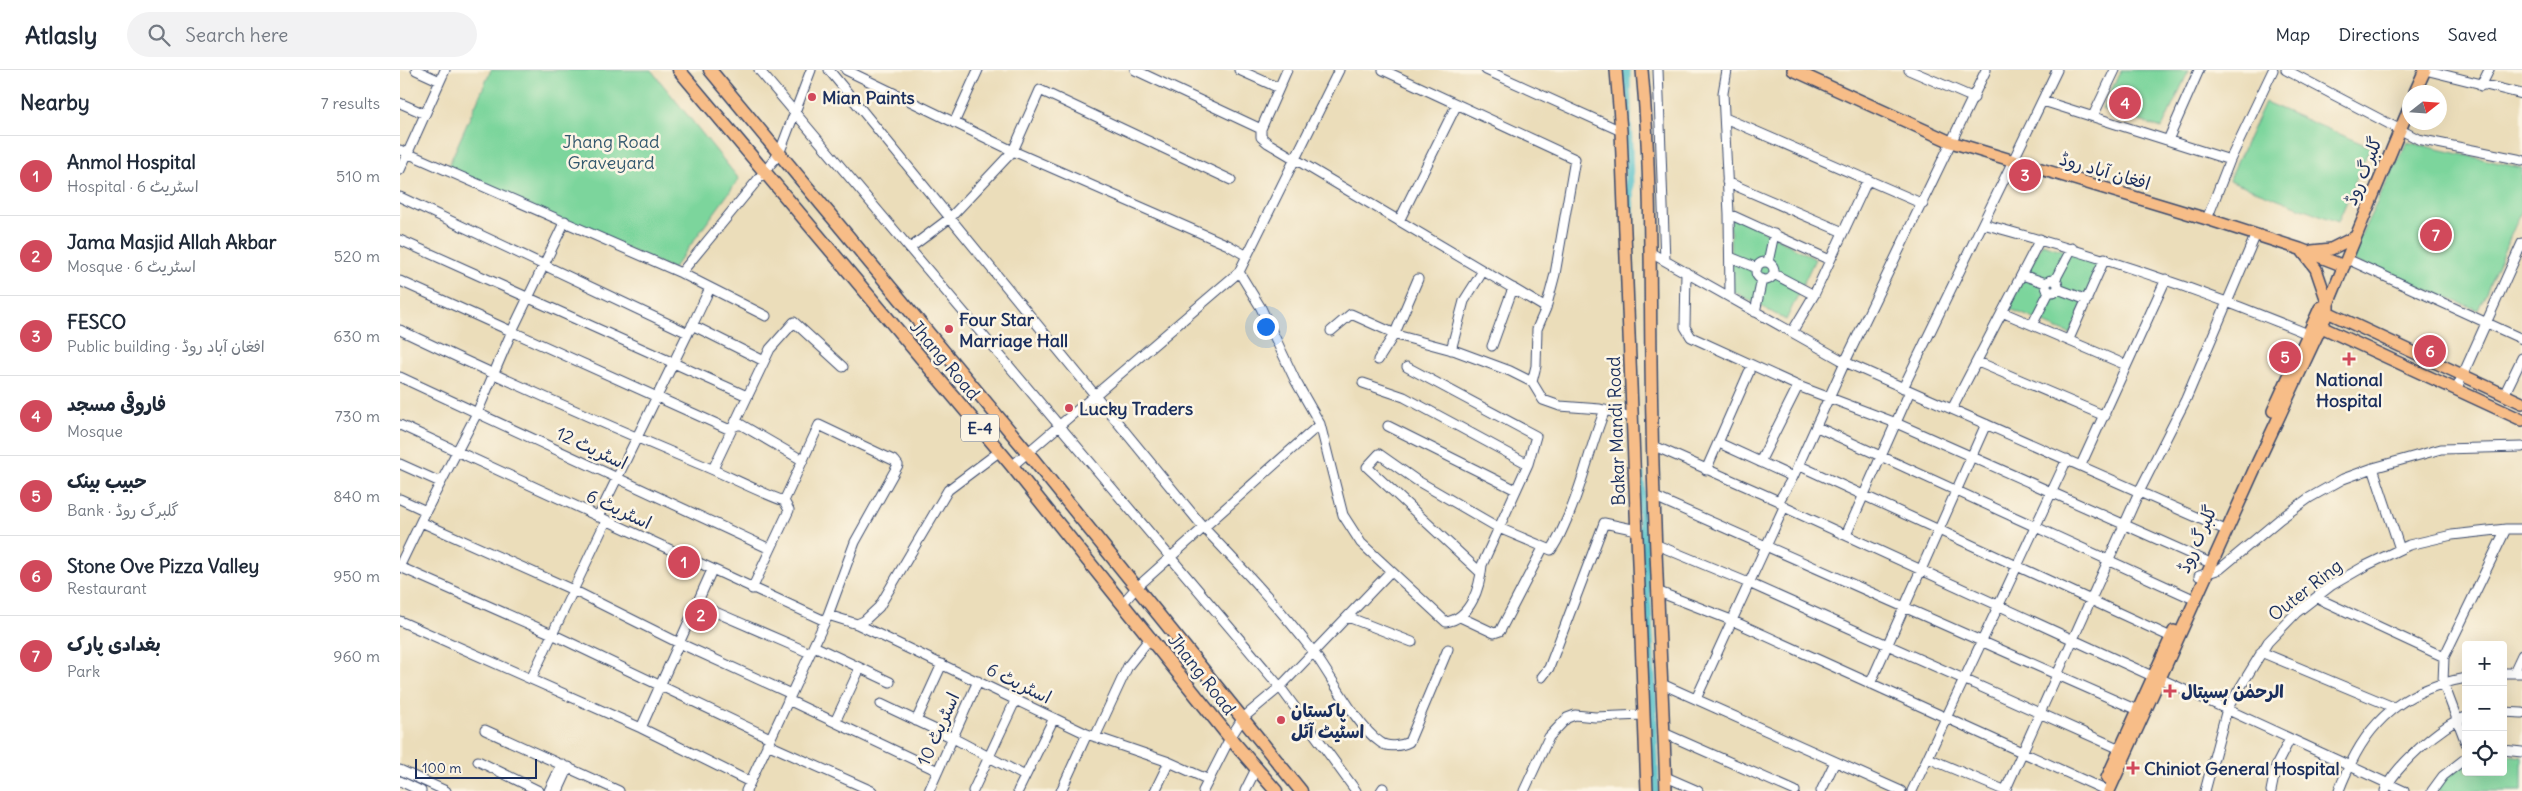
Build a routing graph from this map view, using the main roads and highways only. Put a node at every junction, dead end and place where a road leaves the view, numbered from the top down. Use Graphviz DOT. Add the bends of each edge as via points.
graph roads {
  1 [pos="679,70"];
  2 [pos="710,70"];
  3 [pos="1616,70"];
  4 [pos="1642,70"];
  5 [pos="1793,70"];
  6 [pos="2425,70"];
  7 [pos="2418,85"];
  8 [pos="2402,123"];
  9 [pos="2355,237"];
  10 [pos="2300,249"];
  11 [pos="2345,262"];
  12 [pos="2325,308"];
  13 [pos="2315,328"];
  14 [pos="2522,403"];
  15 [pos="2522,420"];
  16 [pos="2205,569"];
  17 [pos="1658,575"];
  18 [pos="1638,576"];
  19 [pos="2156,677"];
  20 [pos="2109,788"];
  21 [pos="1276,791"];
  22 [pos="1301,791"];
  23 [pos="1647,791"];
  24 [pos="1666,791"];
  1 -- 21 [label="highway, Jhang Road / E-4" via="1000,451"];
  2 -- 22 [label="highway, Jhang Road / E-4" via="1028,453"];
  3 -- 18 [label="main road, Bakar Mandi Road"];
  4 -- 17 [label="main road, Bakar Mandi Road" via="1647,121 1652,445"];
  5 -- 10 [label="main road, افغان آباد روڈ" via="1951,142"];
  6 -- 7 [label="main road"];
  8 -- 9 [label="main road, گلبرگ روڈ"];
  9 -- 10 [label="main road" via="2325,251"];
  9 -- 11 [label="main road, گلبرگ روڈ"];
  10 -- 11 [label="main road"];
  10 -- 12 [label="main road" via="2316,269"];
  11 -- 12 [label="main road, گلبرگ روڈ"];
  12 -- 13 [label="main road, گلبرگ روڈ"];
  12 -- 14 [label="main road"];
  13 -- 15 [label="main road"];
  13 -- 16 [label="main road, گلبرگ روڈ"];
  13 -- 16 [label="main road, گلبرگ روڈ" via="2220,528"];
  16 -- 19 [label="main road, گلبرگ روڈ"];
  16 -- 19 [label="main road, گلبرگ روڈ" via="2189,597"];
  17 -- 18 [label="main road"];
  17 -- 24 [label="main road, Bakar Mandi Road"];
  18 -- 23 [label="main road, Bakar Mandi Road"];
  19 -- 20 [label="main road, گلبرگ روڈ"];
  19 -- 20 [label="main road, گلبرگ روڈ" via="2137,710 2112,767"];
}
